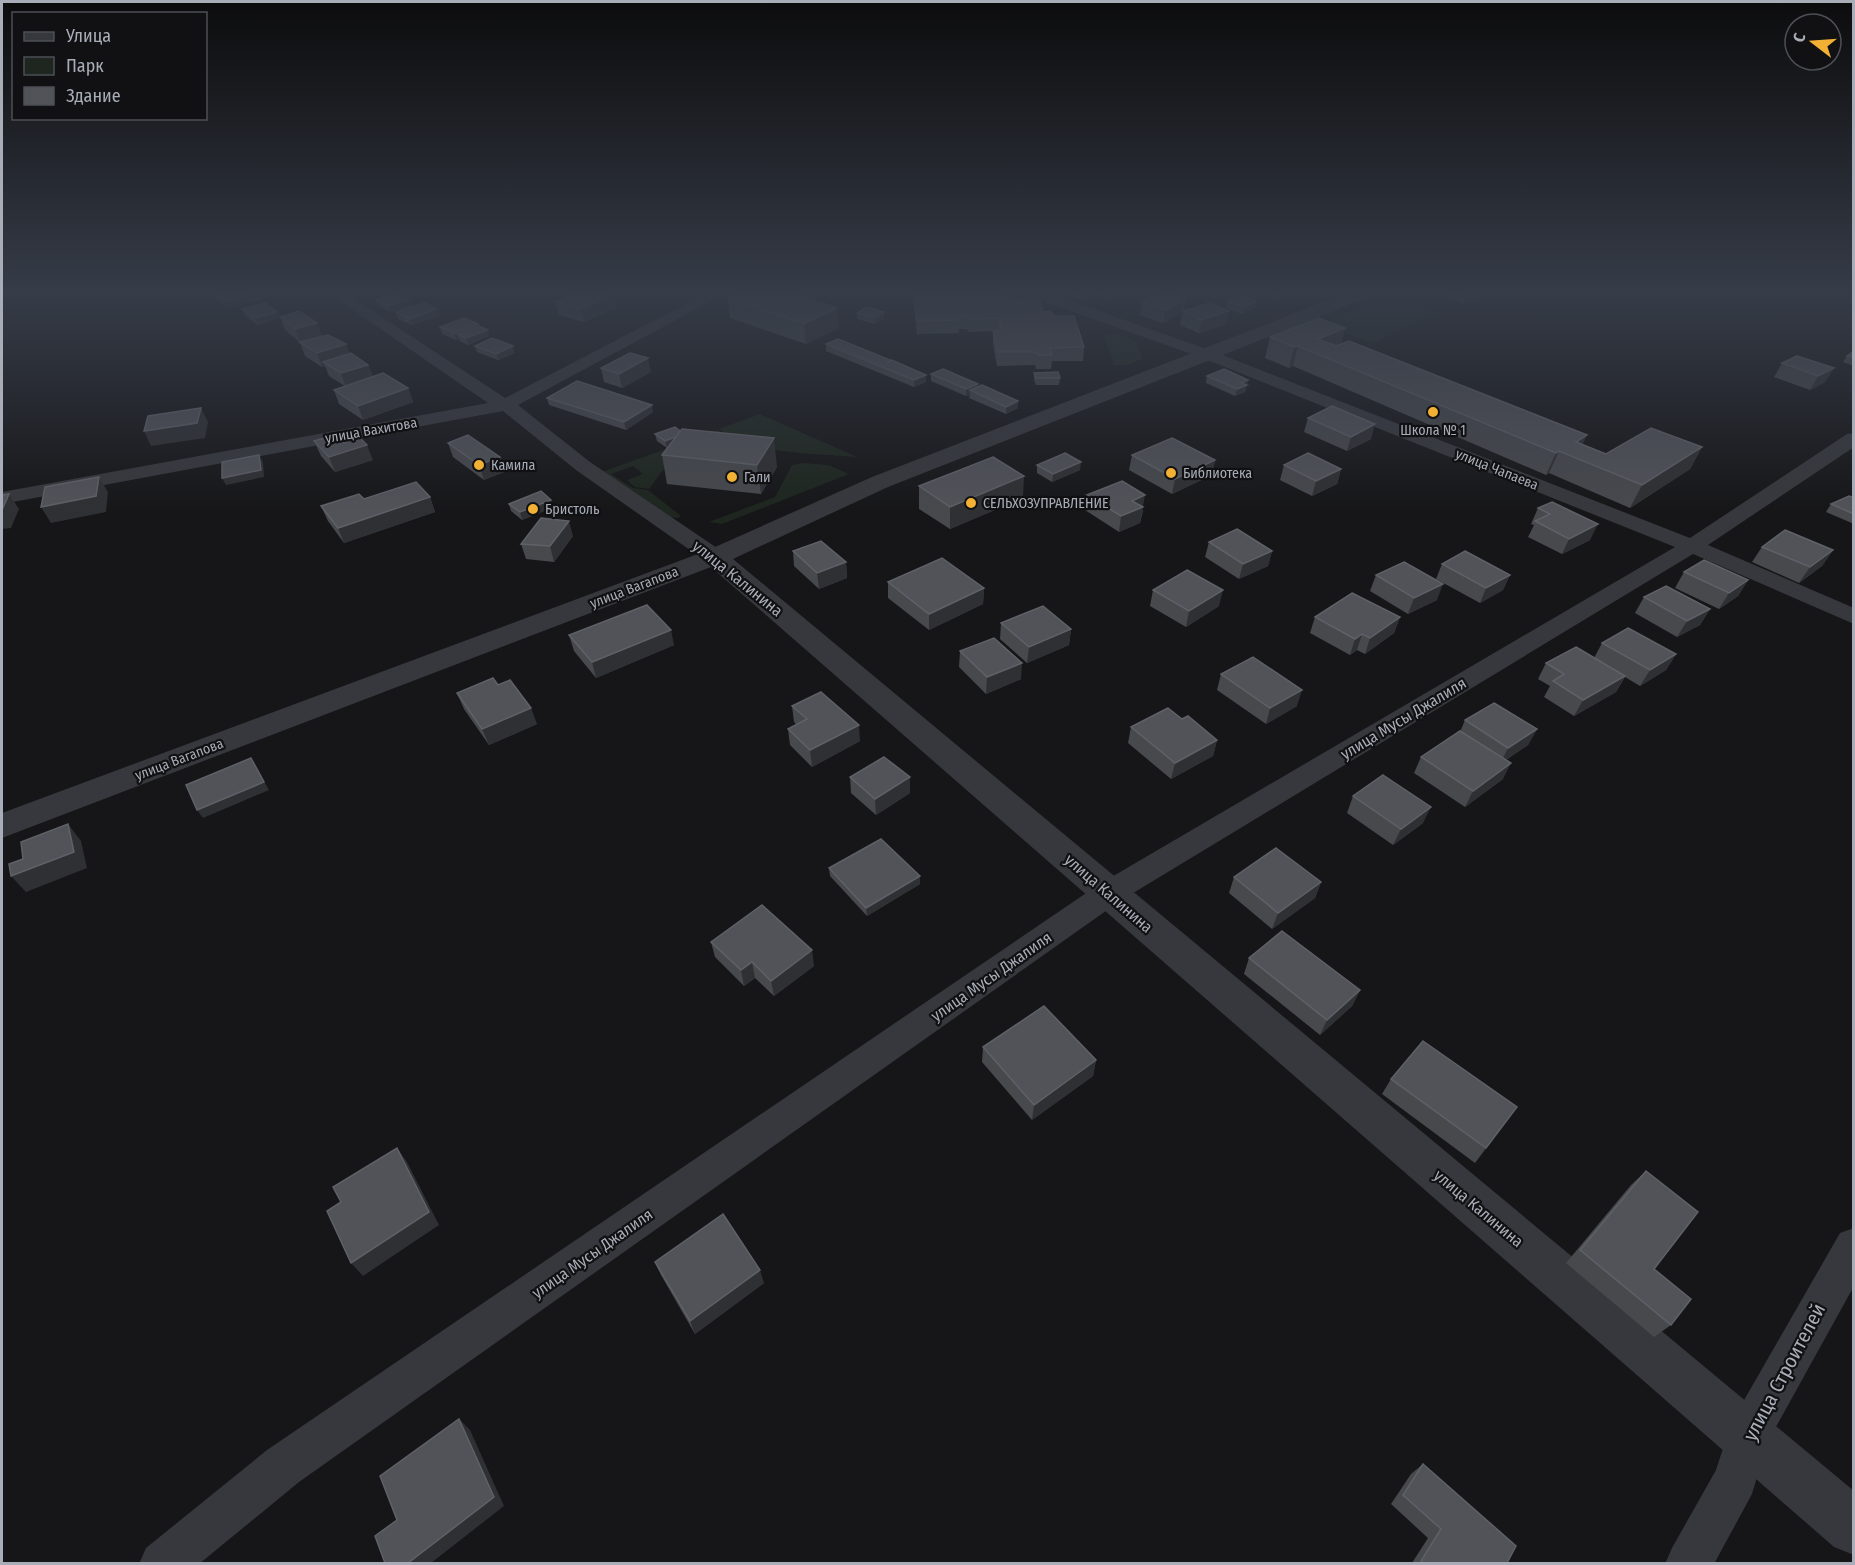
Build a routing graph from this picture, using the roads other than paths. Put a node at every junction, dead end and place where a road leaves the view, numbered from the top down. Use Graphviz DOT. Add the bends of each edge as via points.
graph roads {
  1 [pos="446,367"];
  2 [pos="575,367"];
  3 [pos="1174,367"];
  4 [pos="1239,367"];
  5 [pos="507,405"];
  6 [pos="1854,438"];
  7 [pos="2,498"];
  8 [pos="1692,546"];
  9 [pos="715,557"];
  10 [pos="1854,617"];
  11 [pos="2,826"];
  12 [pos="1109,893"];
  13 [pos="1854,1246"];
  14 [pos="1747,1436"];
  15 [pos="1854,1527"];
  16 [pos="162,1563"];
  17 [pos="1688,1563"];
  1 -- 5 [label="street, улица Калинина"];
  2 -- 5 [label="street, улица Вахитова"];
  3 -- 9 [label="street, улица Вагапова" via="880,482"];
  4 -- 8 [label="street, улица Чапаева"];
  5 -- 7 [label="street, улица Вахитова"];
  5 -- 9 [label="street, улица Калинина" via="583,466"];
  6 -- 8 [label="street, улица Мусы Джалиля"];
  8 -- 10 [label="street, улица Чапаева"];
  8 -- 12 [label="street, улица Мусы Джалиля"];
  9 -- 11 [label="street, улица Вагапова"];
  9 -- 12 [label="street, улица Калинина"];
  12 -- 14 [label="street, улица Калинина"];
  12 -- 16 [label="street, улица Мусы Джалиля" via="283,1466"];
  13 -- 14 [label="street, улица Строителей"];
  14 -- 15 [label="street, улица Калинина"];
  14 -- 17 [label="street, улица Строителей" via="1736,1478"];
}
